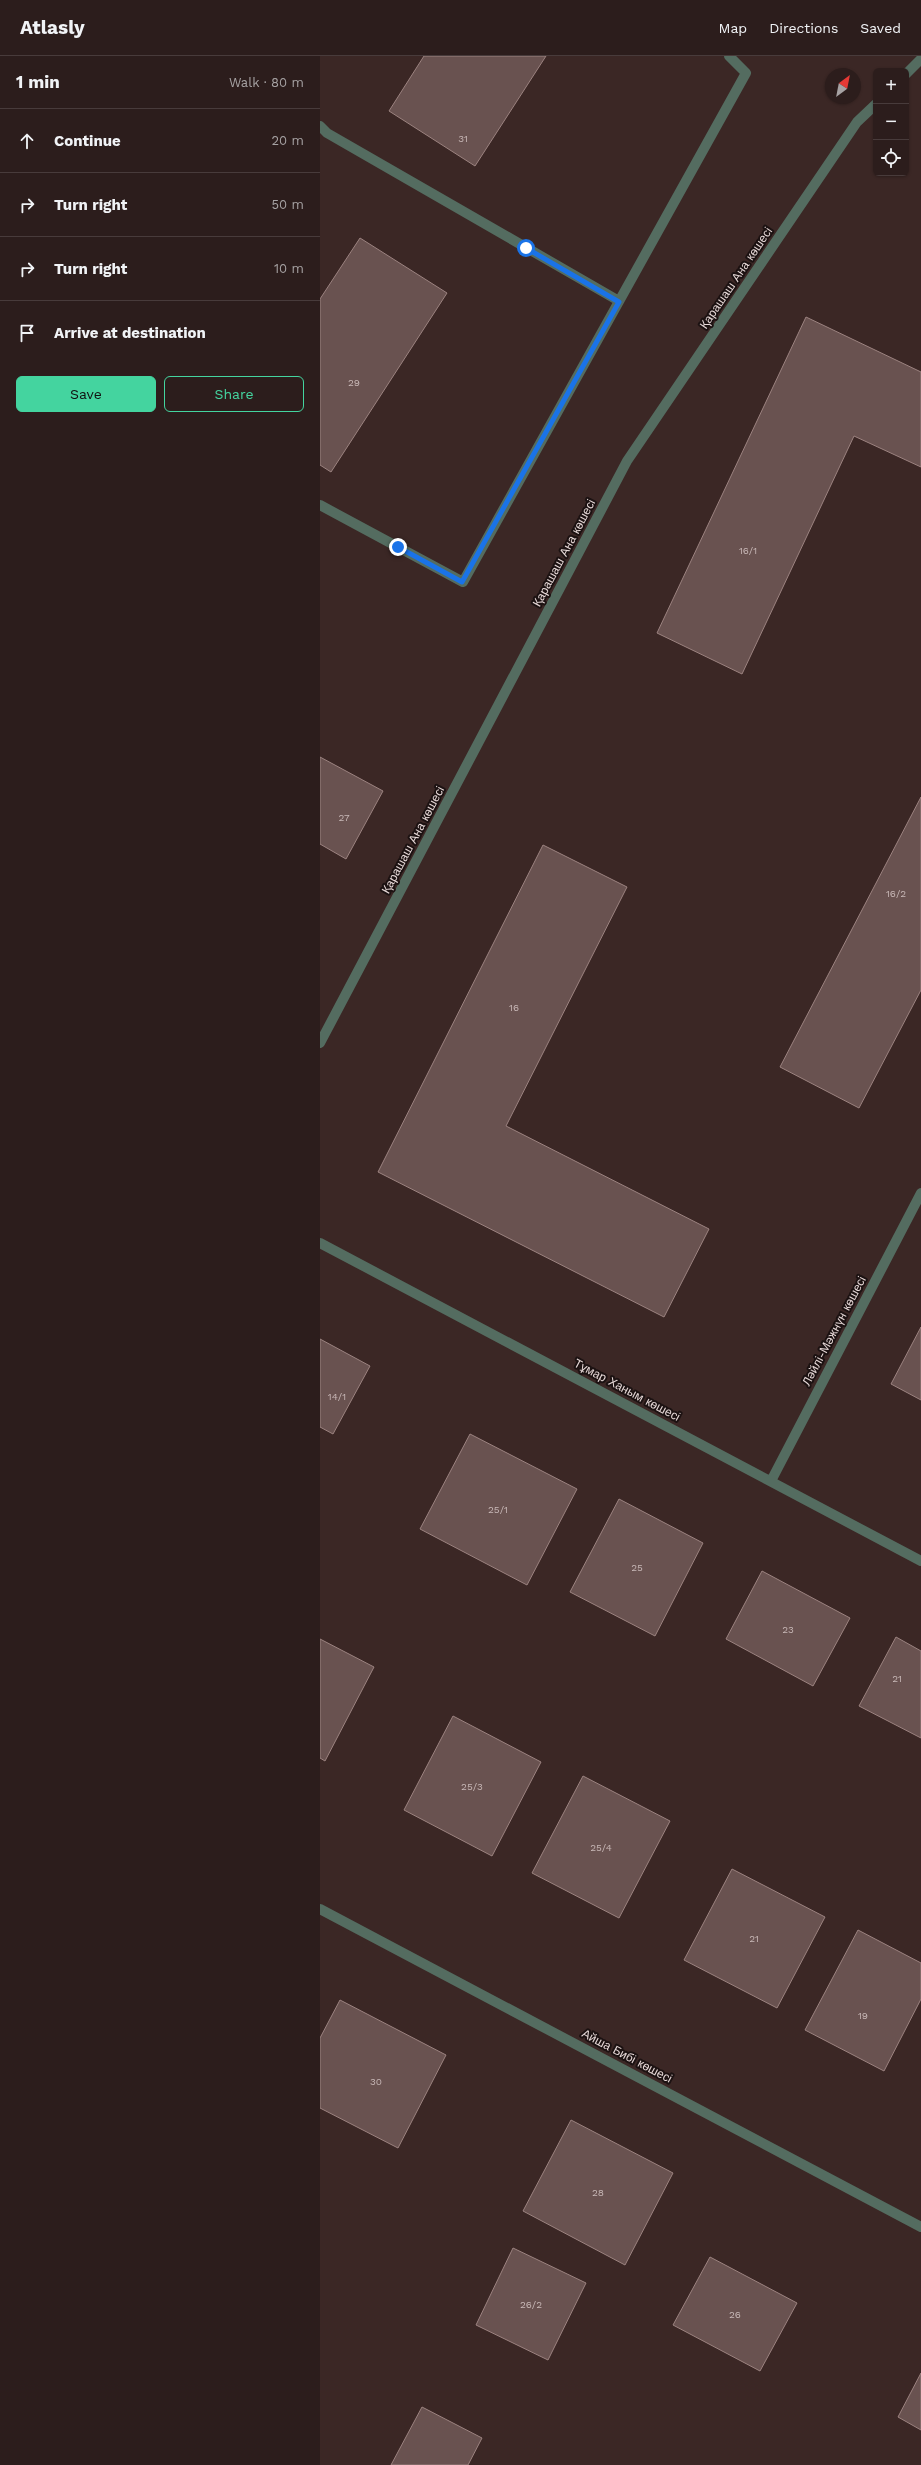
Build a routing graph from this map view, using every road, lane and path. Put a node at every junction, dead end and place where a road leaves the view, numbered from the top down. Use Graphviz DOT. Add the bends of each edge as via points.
graph roads {
  1 [pos="730,56"];
  2 [pos="921,59"];
  3 [pos="909,71"];
  4 [pos="873,107"];
  5 [pos="320,126"];
  6 [pos="619,302"];
  7 [pos="320,505"];
  8 [pos="320,1043"];
  9 [pos="921,1193"];
  10 [pos="320,1242"];
  11 [pos="771,1481"];
  12 [pos="921,1560"];
  13 [pos="320,1909"];
  14 [pos="921,2227"];
  1 -- 6 [label="street" via="746,73"];
  2 -- 3 [label="street"];
  4 -- 8 [label="street, Қарашаш Ана көшесі" via="857,122 627,461"];
  5 -- 6 [label="street" via="327,133"];
  6 -- 7 [label="street" via="462,582"];
  9 -- 11 [label="street, Ләйлі-Мәжнүн көшесі"];
  10 -- 11 [label="street, Тұмар Ханым көшесі"];
  11 -- 12 [label="street, Тұмар Ханым көшесі"];
  13 -- 14 [label="street, Айша Бибі көшесі"];
}
